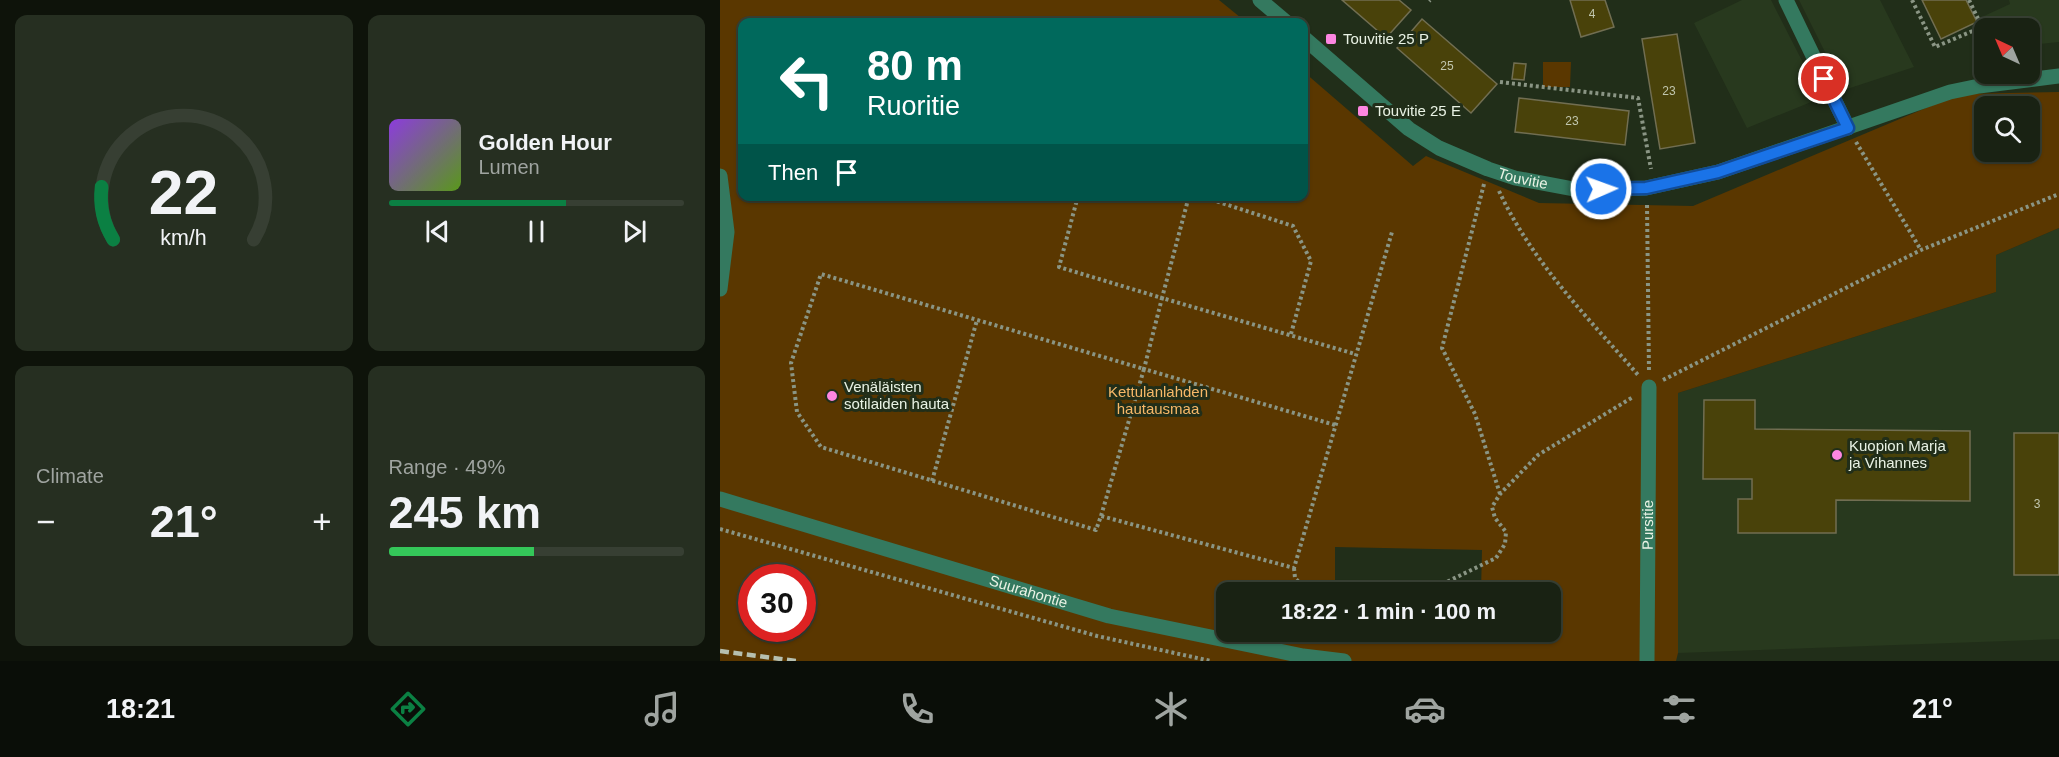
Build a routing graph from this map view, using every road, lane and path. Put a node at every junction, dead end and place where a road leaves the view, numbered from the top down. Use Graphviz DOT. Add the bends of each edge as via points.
graph roads {
  1 [pos="1260,0"];
  2 [pos="1786,0"];
  3 [pos="1912,0"];
  4 [pos="1969,0"];
  5 [pos="1281,18"];
  6 [pos="1978,18"];
  7 [pos="1974,31"];
  8 [pos="1308,41"];
  9 [pos="2059,76"];
  10 [pos="1500,82"];
  11 [pos="1848,128"];
  12 [pos="1488,169"];
  13 [pos="720,176"];
  14 [pos="1648,178"];
  15 [pos="2059,194"];
  16 [pos="1077,201"];
  17 [pos="1188,201"];
  18 [pos="1216,201"];
  19 [pos="1392,232"];
  20 [pos="1921,250"];
  21 [pos="720,289"];
  22 [pos="1162,298"];
  23 [pos="977,320"];
  24 [pos="1291,334"];
  25 [pos="1355,354"];
  26 [pos="1144,369"];
  27 [pos="1649,387"];
  28 [pos="1335,425"];
  29 [pos="932,481"];
  30 [pos="1500,494"];
  31 [pos="720,499"];
  32 [pos="1101,516"];
  33 [pos="720,529"];
  34 [pos="1293,568"];
  35 [pos="1299,582"];
  36 [pos="1447,582"];
  37 [pos="1210,661"];
  38 [pos="1344,661"];
  39 [pos="1647,661"];
  1 -- 5 [label="street"];
  2 -- 11 [label="street"];
  3 -- 7 [label="path" via="1935,48"];
  4 -- 6 [label="path"];
  8 -- 12 [label="street, Touvitie" via="1409,129 1439,148"];
  9 -- 11 [label="street, Touvitie" via="1950,92"];
  10 -- 14 [label="path" via="1638,98"];
  11 -- 14 [label="street, Touvitie" via="1718,172"];
  11 -- 20 [label="path"];
  12 -- 14 [label="street, Touvitie" via="1579,190"];
  12 -- 27 [label="path" via="1506,206 1550,274"];
  12 -- 30 [label="path" via="1442,348 1475,414"];
  13 -- 21 [label="street" via="727,232"];
  14 -- 27 [label="path"];
  15 -- 20 [label="path"];
  16 -- 22 [label="path" via="1059,267"];
  17 -- 22 [label="path"];
  18 -- 24 [label="path" via="1293,226 1311,261"];
  19 -- 25 [label="path"];
  20 -- 27 [label="path"];
  22 -- 24 [label="path"];
  22 -- 26 [label="path"];
  23 -- 26 [label="path"];
  23 -- 29 [label="path"];
  23 -- 29 [label="path" via="821,274 791,363 797,412 821,447"];
  24 -- 25 [label="path"];
  25 -- 28 [label="path"];
  26 -- 28 [label="path"];
  26 -- 32 [label="path"];
  27 -- 30 [label="path" via="1538,455"];
  27 -- 39 [label="street, Pursitie"];
  28 -- 34 [label="path"];
  29 -- 32 [label="path" via="1096,530"];
  30 -- 36 [label="path" via="1492,507 1506,532 1505,544 1496,558"];
  31 -- 38 [label="street, Suurahontie" via="1109,616"];
  32 -- 34 [label="path"];
  33 -- 37 [label="path" via="1097,636"];
  34 -- 35 [label="path"];
}
